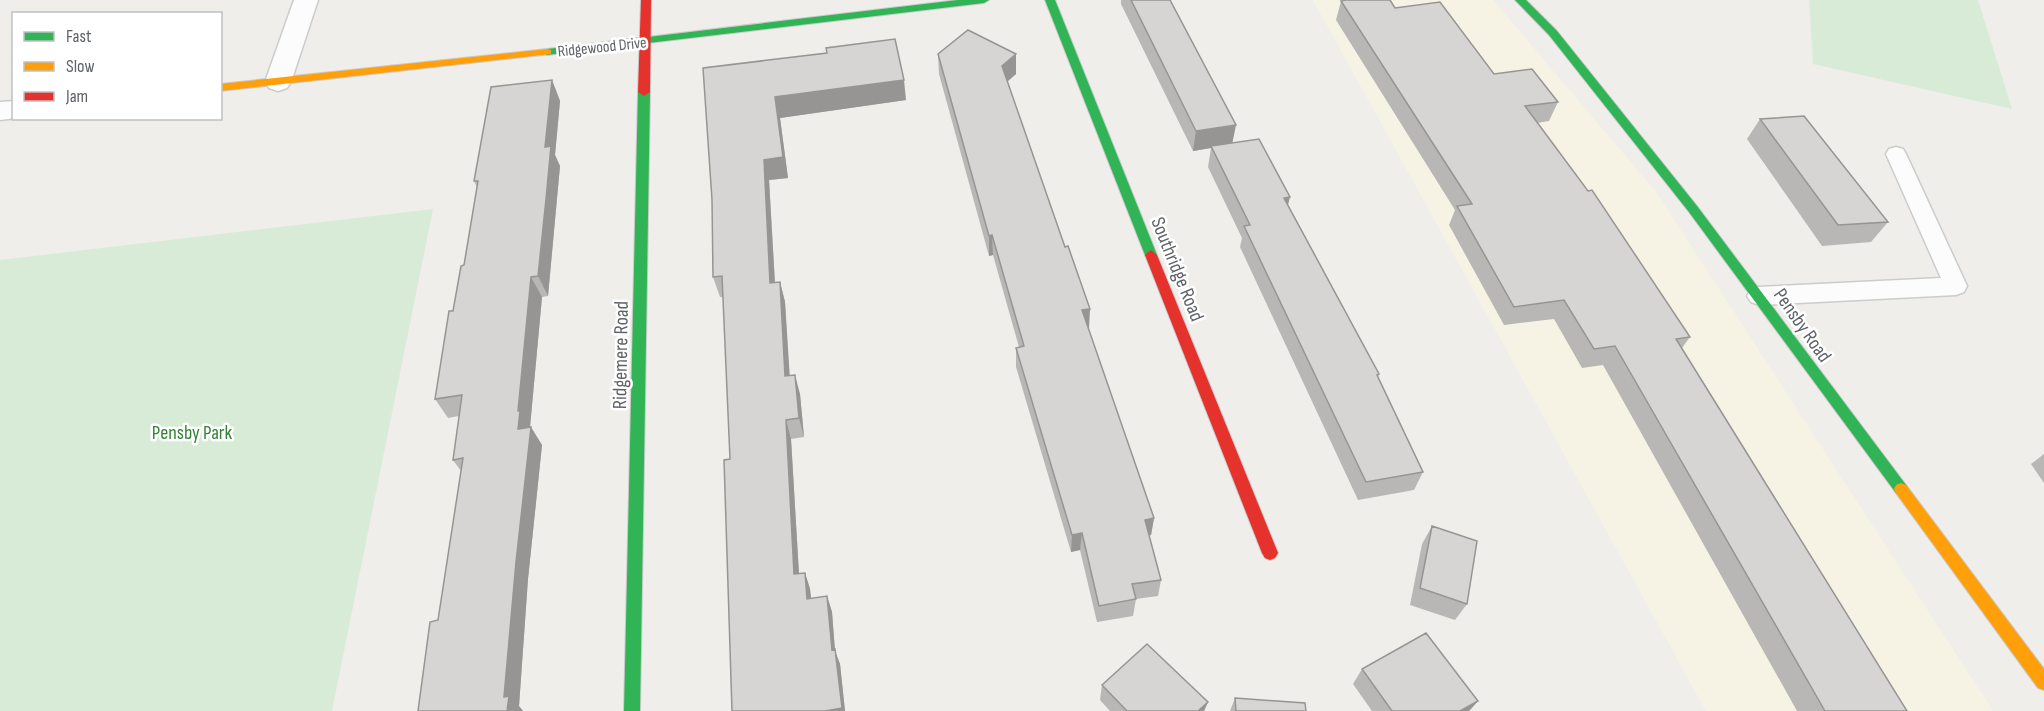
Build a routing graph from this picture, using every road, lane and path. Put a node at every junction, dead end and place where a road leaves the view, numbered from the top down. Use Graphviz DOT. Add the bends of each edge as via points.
graph roads {
  1 [pos="306,0"];
  2 [pos="646,0"];
  3 [pos="984,0"];
  4 [pos="1050,0"];
  5 [pos="1520,0"];
  6 [pos="646,41"];
  7 [pos="278,82"];
  8 [pos="222,88"];
  9 [pos="1896,154"];
  10 [pos="1759,296"];
  11 [pos="1270,553"];
  12 [pos="2044,682"];
  13 [pos="632,711"];
  1 -- 7 [label="street"];
  2 -- 6 [label="street, Ridgemere Road"];
  3 -- 6 [label="street, Ridgewood Drive"];
  4 -- 11 [label="street, Southridge Road"];
  5 -- 10 [label="street, Pensby Road" via="1553,33"];
  6 -- 7 [label="street, Ridgewood Drive"];
  6 -- 13 [label="street, Ridgemere Road"];
  7 -- 8 [label="street, Ridgewood Drive"];
  9 -- 10 [label="lane" via="1956,286"];
  10 -- 12 [label="street, Pensby Road"];
}
